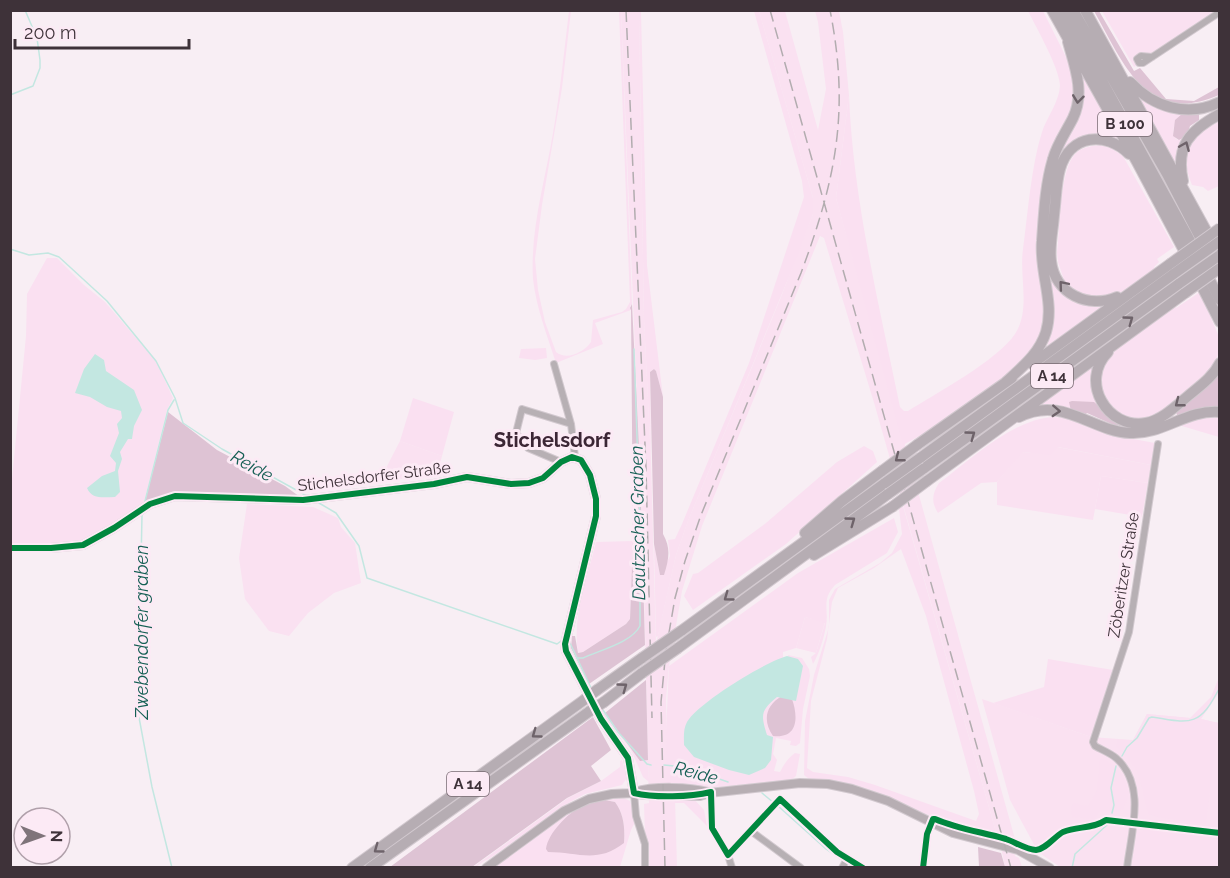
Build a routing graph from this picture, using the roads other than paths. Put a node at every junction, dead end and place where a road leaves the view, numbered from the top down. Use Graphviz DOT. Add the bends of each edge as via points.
graph roads {
  1 [pos="1052,10"];
  2 [pos="1063,10"];
  3 [pos="1073,10"];
  4 [pos="1084,10"];
  5 [pos="1220,12"];
  6 [pos="1068,42"];
  7 [pos="1152,57"];
  8 [pos="1115,66"];
  9 [pos="1220,102"];
  10 [pos="1220,114"];
  11 [pos="1137,162"];
  12 [pos="1186,192"];
  13 [pos="1220,228"];
  14 [pos="1220,241"];
  15 [pos="1220,255"];
  16 [pos="1220,268"];
  17 [pos="1220,276"];
  18 [pos="1177,278"];
  19 [pos="1134,290"];
  20 [pos="1215,301"];
  21 [pos="1220,322"];
  22 [pos="1220,327"];
  23 [pos="1120,340"];
  24 [pos="1220,363"];
  25 [pos="554,364"];
  26 [pos="1006,382"];
  27 [pos="1220,412"];
  28 [pos="572,424"];
  29 [pos="1000,426"];
  30 [pos="1158,444"];
  31 [pos="575,457"];
  32 [pos="561,462"];
  33 [pos="886,488"];
  34 [pos="10,548"];
  35 [pos="774,562"];
  36 [pos="752,592"];
  37 [pos="634,793"];
  38 [pos="710,793"];
  39 [pos="1106,820"];
  40 [pos="1133,822"];
  41 [pos="751,831"];
  42 [pos="1220,833"];
  43 [pos="728,855"];
  44 [pos="844,863"];
  45 [pos="352,867"];
  46 [pos="370,867"];
  47 [pos="486,867"];
  48 [pos="645,867"];
  49 [pos="732,867"];
  50 [pos="801,867"];
  51 [pos="863,867"];
  52 [pos="1050,867"];
  53 [pos="1127,867"];
  1 -- 6 [label="highway"];
  2 -- 20 [label="highway, B 100" via="1188,237"];
  3 -- 17 [label="highway, B 100"];
  4 -- 8 [label="highway"];
  5 -- 7 [label="street"];
  6 -- 11 [label="highway"];
  6 -- 26 [label="highway, one-way" via="1079,96 1075,115 1056,150 1047,193 1041,257 1048,322 1036,352"];
  8 -- 9 [label="highway" via="1140,93 1164,106 1196,110"];
  8 -- 12 [label="highway"];
  12 -- 10 [label="highway, one-way" via="1181,167 1184,147 1196,129"];
  19 -- 11 [label="highway, one-way" via="1098,303 1075,297 1056,278 1051,247 1060,169 1070,150 1086,140 1103,139 1116,143"];
  11 -- 20 [label="highway"];
  12 -- 15 [label="highway"];
  13 -- 18 [label="highway, bridge"];
  14 -- 18 [label="highway, A 14, bridge"];
  15 -- 18 [label="highway, A 14, bridge"];
  16 -- 18 [label="highway, bridge"];
  18 -- 19 [label="highway"];
  18 -- 23 [label="highway"];
  18 -- 33 [label="highway, A 14, bridge" via="920,458"];
  33 -- 18 [label="highway, A 14, one-way, bridge" via="923,469"];
  19 -- 26 [label="highway"];
  20 -- 21 [label="highway"];
  20 -- 22 [label="highway"];
  24 -- 23 [label="highway, one-way" via="1204,383 1157,419 1130,423 1108,412 1096,389 1101,362"];
  23 -- 29 [label="highway"];
  25 -- 28 [label="street"];
  26 -- 35 [label="highway, one-way, bridge" via="831,510"];
  29 -- 27 [label="highway, one-way" via="1032,412 1059,411 1110,429 1136,433 1152,431 1194,414"];
  28 -- 31 [label="street"];
  28 -- 32 [label="street" via="522,409 516,433 528,448"];
  29 -- 36 [label="highway, bridge" via="892,507"];
  30 -- 40 [label="street, Zöberitzer Straße" via="1129,632 1093,742 1118,760 1129,777 1134,794"];
  31 -- 32 [label="street, Stichelsdorfer Straße"];
  31 -- 37 [label="street" via="590,474 596,516 566,651 596,711 628,758"];
  32 -- 34 [label="street, Stichelsdorfer Straße" via="543,478 529,483 467,477 311,499 163,499 83,544"];
  33 -- 35 [label="highway, A 14"];
  36 -- 33 [label="highway, A 14, one-way"];
  35 -- 45 [label="highway, A 14, one-way, bridge"];
  46 -- 36 [label="highway, A 14, one-way, bridge"];
  37 -- 38 [label="street" via="669,789"];
  37 -- 47 [label="street" via="602,795 573,806"];
  37 -- 48 [label="street" via="645,844"];
  38 -- 43 [label="street" via="712,828"];
  38 -- 52 [label="street" via="792,783 852,789 888,801 952,833 1018,850"];
  39 -- 40 [label="street"];
  40 -- 42 [label="street"];
  40 -- 53 [label="street, Zöberitzer Straße"];
  41 -- 43 [label="street"];
  41 -- 44 [label="street" via="780,799"];
  41 -- 50 [label="street"];
  43 -- 49 [label="street"];
  44 -- 51 [label="street"];
}
